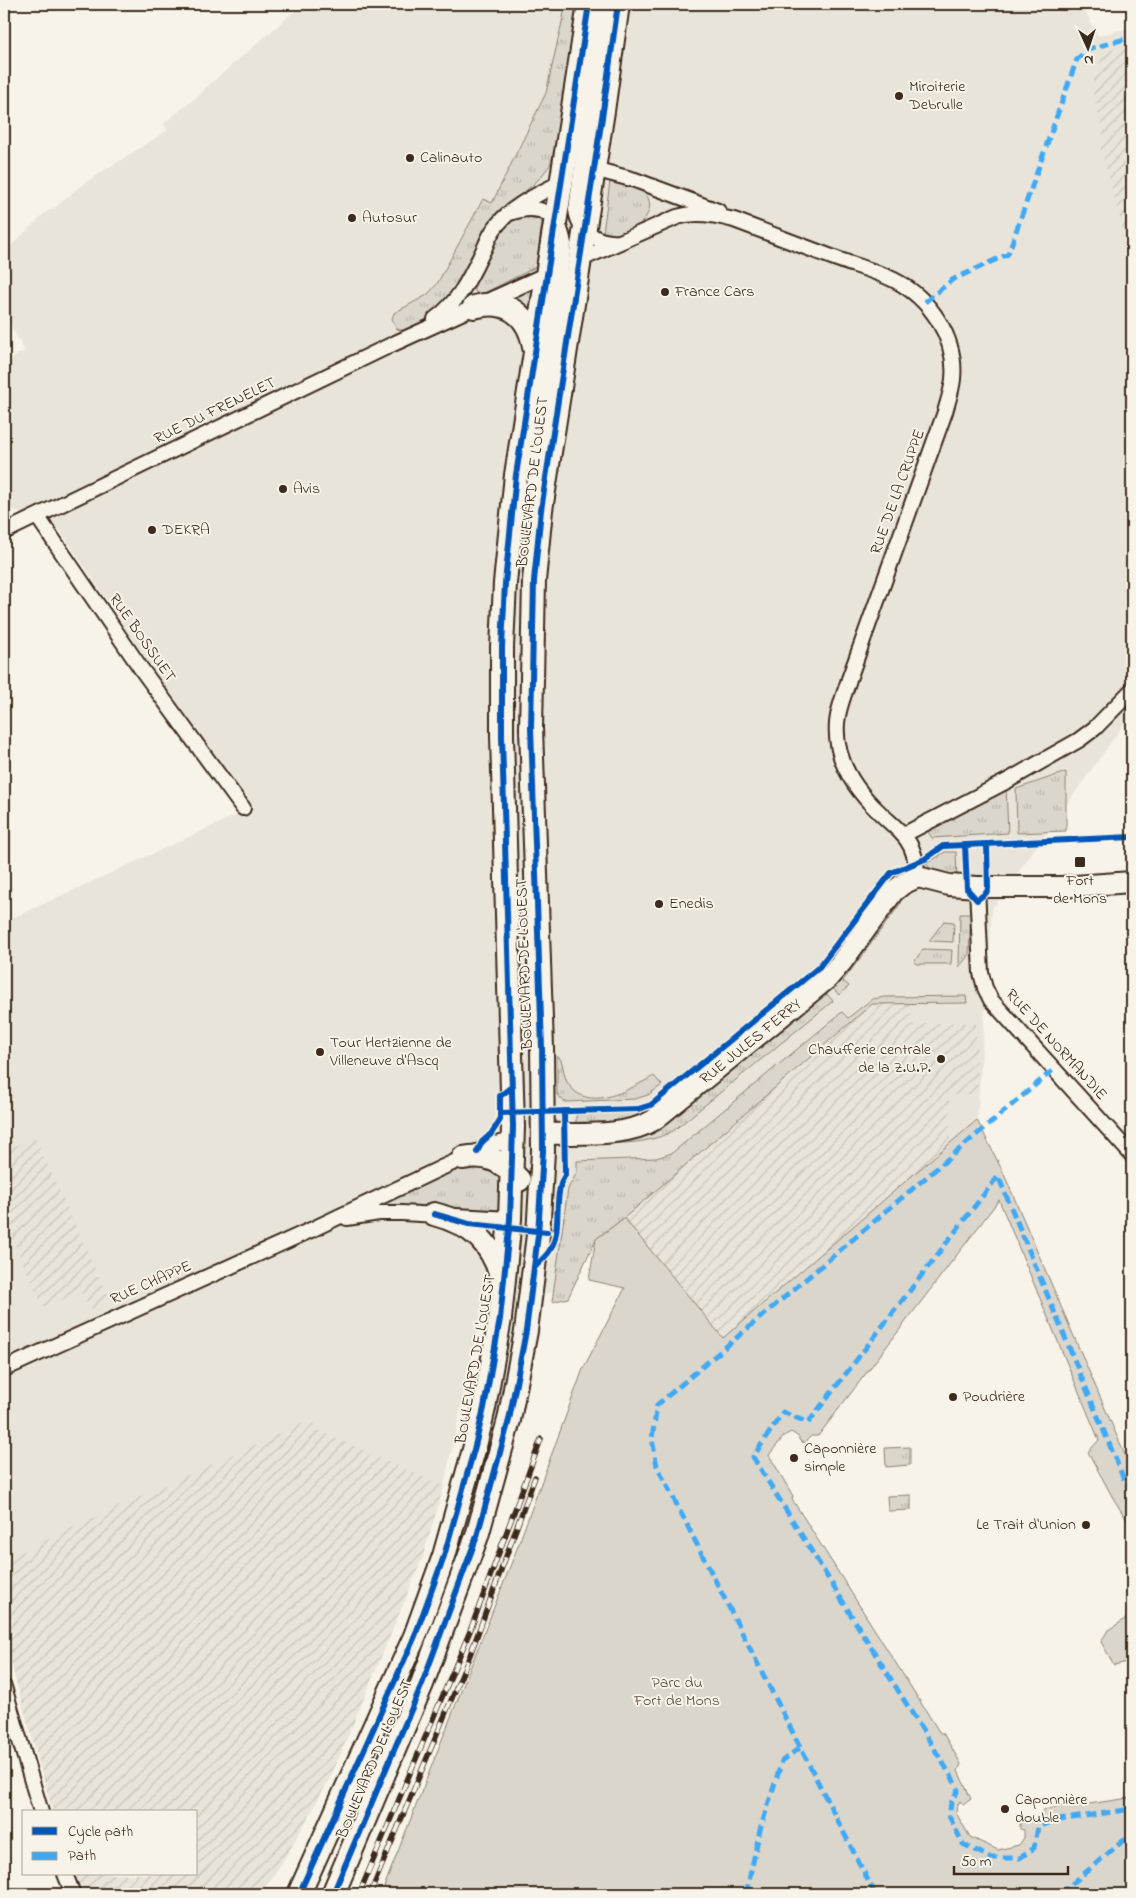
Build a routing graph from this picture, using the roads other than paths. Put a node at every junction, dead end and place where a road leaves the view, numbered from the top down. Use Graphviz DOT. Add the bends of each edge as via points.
graph roads {
  1 [pos="589,4"];
  2 [pos="603,4"];
  3 [pos="618,4"];
  4 [pos="579,175"];
  5 [pos="510,212"];
  6 [pos="555,220"];
  7 [pos="734,220"];
  8 [pos="584,231"];
  9 [pos="628,240"];
  10 [pos="562,267"];
  11 [pos="474,307"];
  12 [pos="409,336"];
  13 [pos="534,355"];
  14 [pos="37,516"];
  15 [pos="4,532"];
  16 [pos="1132,690"];
  17 [pos="243,808"];
  18 [pos="903,835"];
  19 [pos="918,877"];
  20 [pos="1132,882"];
  21 [pos="977,887"];
  22 [pos="529,1137"];
  23 [pos="1132,1155"];
  24 [pos="463,1158"];
  25 [pos="512,1172"];
  26 [pos="434,1214"];
  27 [pos="525,1216"];
  28 [pos="313,1229"];
  29 [pos="504,1287"];
  30 [pos="4,1369"];
  31 [pos="4,1687"];
  32 [pos="40,1810"];
  33 [pos="66,1876"];
  34 [pos="302,1890"];
  35 [pos="73,1894"];
  36 [pos="333,1894"];
  1 -- 4 [label="main road, BOULEVARD DE L'OUEST"];
  2 -- 4 [label="street, BOULEVARD DE L'OUEST"];
  3 -- 4 [label="main road, BOULEVARD DE L'OUEST"];
  4 -- 5 [label="street, RUE DU FRENELET"];
  4 -- 6 [label="main road, BOULEVARD DE L'OUEST"];
  4 -- 7 [label="street, RUE DE LA CRUPPE" via="616,174 694,201"];
  4 -- 8 [label="main road, BOULEVARD DE L'OUEST"];
  5 -- 6 [label="street" via="535,208"];
  5 -- 12 [label="street, RUE DU FRENELET" via="494,229 457,299 446,311"];
  6 -- 10 [label="main road, BOULEVARD DE L'OUEST"];
  7 -- 9 [label="street, RUE DE LA CRUPPE" via="702,213 686,214"];
  7 -- 18 [label="street, RUE DE LA CRUPPE" via="901,284 931,311 950,349 953,379 945,412 853,667 837,721 839,753 852,783 863,798"];
  8 -- 9 [label="street, RUE DE LA CRUPPE" via="611,243"];
  8 -- 10 [label="main road, BOULEVARD DE L'OUEST"];
  9 -- 10 [label="street, RUE DE LA CRUPPE"];
  10 -- 11 [label="street, RUE DU FRENELET"];
  10 -- 13 [label="main road, BOULEVARD DE L'OUEST"];
  10 -- 22 [label="main road, BOULEVARD DE L'OUEST" via="534,581"];
  11 -- 12 [label="street, RUE DU FRENELET"];
  11 -- 13 [label="main road" via="498,304 511,309 530,330"];
  12 -- 14 [label="street, RUE DU FRENELET"];
  13 -- 22 [label="main road, BOULEVARD DE L'OUEST" via="516,475 505,584 501,687 505,816"];
  14 -- 15 [label="street"];
  14 -- 17 [label="street, RUE BOSSUET" via="142,670"];
  16 -- 18 [label="street" via="1096,728 1079,740"];
  18 -- 19 [label="street, RUE DE LA CRUPPE" via="912,848"];
  19 -- 21 [label="main road" via="949,885"];
  19 -- 22 [label="main road, RUE JULES FERRY" via="894,892 828,978 654,1120 642,1127 622,1131"];
  20 -- 21 [label="main road" via="1061,887"];
  21 -- 23 [label="street, RUE DE NORMANDIE" via="981,973 989,997"];
  22 -- 24 [label="street, RUE CHAPPE" via="495,1144"];
  22 -- 25 [label="main road, BOULEVARD DE L'OUEST"];
  22 -- 27 [label="main road, BOULEVARD DE L'OUEST"];
  24 -- 25 [label="main road" via="488,1158"];
  24 -- 28 [label="street, RUE CHAPPE"];
  25 -- 27 [label="main road, BOULEVARD DE L'OUEST"];
  26 -- 27 [label="street, RUE CHAPPE"];
  26 -- 28 [label="street, RUE CHAPPE" via="364,1214"];
  26 -- 29 [label="main road" via="465,1225 484,1242 497,1265"];
  27 -- 29 [label="main road, BOULEVARD DE L'OUEST"];
  27 -- 36 [label="main road, BOULEVARD DE L'OUEST" via="494,1476 477,1536 437,1644"];
  28 -- 30 [label="street, RUE CHAPPE"];
  29 -- 34 [label="main road, BOULEVARD DE L'OUEST" via="484,1408 444,1556 415,1636"];
  31 -- 32 [label="street"];
  33 -- 35 [label="street"];
}
